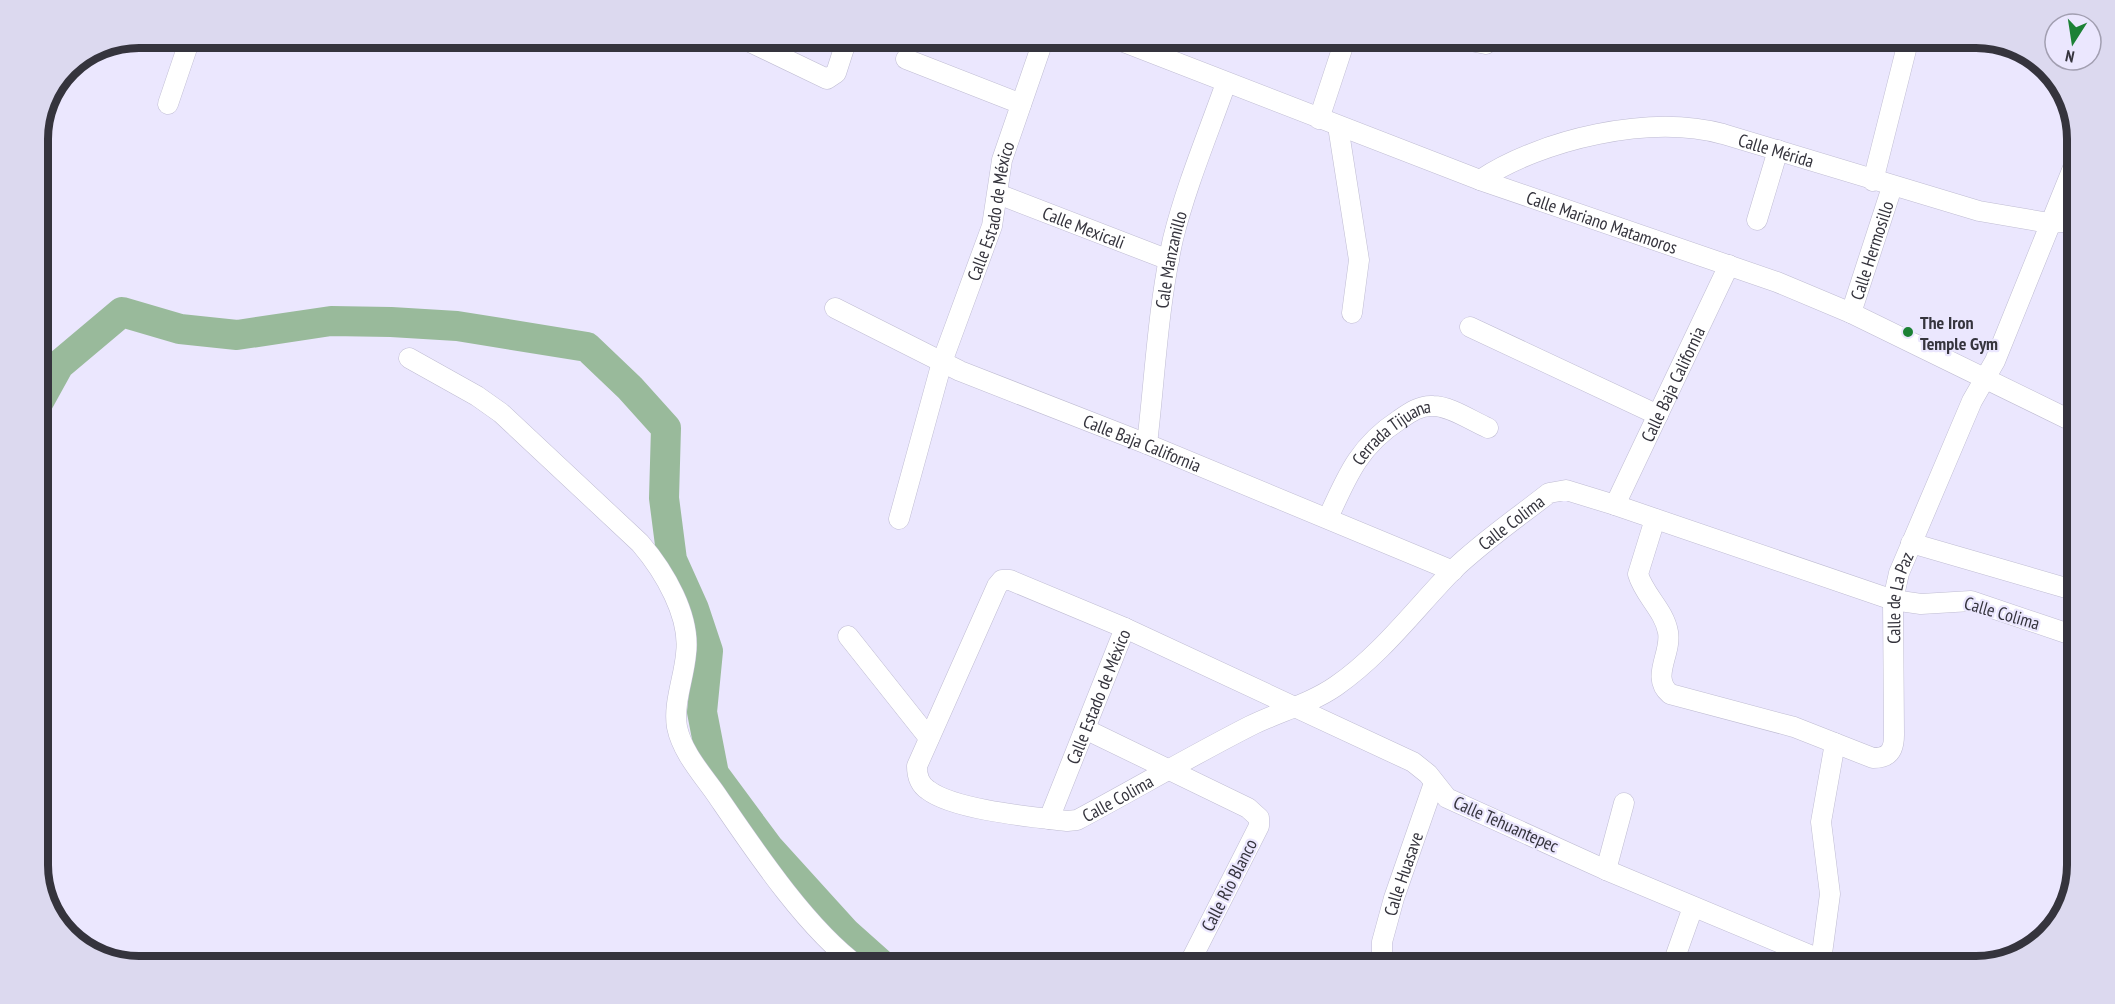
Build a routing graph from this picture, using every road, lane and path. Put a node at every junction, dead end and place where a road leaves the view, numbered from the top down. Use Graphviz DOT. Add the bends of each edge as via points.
graph roads {
  1 [pos="187,48"];
  2 [pos="762,48"];
  3 [pos="844,48"];
  4 [pos="1041,48"];
  5 [pos="1138,48"];
  6 [pos="1343,48"];
  7 [pos="1907,48"];
  8 [pos="906,59"];
  9 [pos="1226,83"];
  10 [pos="168,104"];
  11 [pos="1021,104"];
  12 [pos="1329,123"];
  13 [pos="1778,150"];
  14 [pos="1479,180"];
  15 [pos="2067,181"];
  16 [pos="1882,184"];
  17 [pos="998,194"];
  18 [pos="1757,220"];
  19 [pos="2067,222"];
  20 [pos="2049,223"];
  21 [pos="1169,260"];
  22 [pos="1729,265"];
  23 [pos="835,308"];
  24 [pos="1851,313"];
  25 [pos="1353,314"];
  26 [pos="1470,327"];
  27 [pos="409,358"];
  28 [pos="942,363"];
  29 [pos="1985,379"];
  30 [pos="1658,415"];
  31 [pos="2067,419"];
  32 [pos="1488,428"];
  33 [pos="1148,444"];
  34 [pos="1615,505"];
  35 [pos="1328,518"];
  36 [pos="899,519"];
  37 [pos="1655,519"];
  38 [pos="1911,543"];
  39 [pos="1453,571"];
  40 [pos="2067,588"];
  41 [pos="1893,600"];
  42 [pos="1125,628"];
  43 [pos="2067,632"];
  44 [pos="848,636"];
  45 [pos="1296,706"];
  46 [pos="1085,729"];
  47 [pos="929,738"];
  48 [pos="1835,743"];
  49 [pos="1171,769"];
  50 [pos="1434,783"];
  51 [pos="1624,803"];
  52 [pos="1049,819"];
  53 [pos="1606,870"];
  54 [pos="1693,907"];
  55 [pos="847,956"];
  56 [pos="1193,956"];
  57 [pos="1383,956"];
  58 [pos="1676,956"];
  59 [pos="1809,956"];
  60 [pos="1828,956"];
  1 -- 10 [label="street"];
  2 -- 3 [label="street" via="826,79 836,73"];
  4 -- 11 [label="street, Calle Estado de México"];
  5 -- 9 [label="street, Calle Mariano Matamoros"];
  6 -- 12 [label="street"];
  7 -- 16 [label="street, Calle Hermosillo"];
  8 -- 11 [label="street"];
  9 -- 12 [label="street, Calle Mariano Matamoros"];
  9 -- 21 [label="street, Cale Manzanillo" via="1189,187"];
  11 -- 17 [label="street, Calle Estado de México" via="1002,160"];
  12 -- 14 [label="street, Calle Mariano Matamoros"];
  12 -- 25 [label="street" via="1359,260"];
  13 -- 14 [label="street, Calle Mérida" via="1704,129 1666,127 1561,142 1503,165"];
  13 -- 16 [label="street, Calle Mérida"];
  13 -- 18 [label="street"];
  14 -- 22 [label="street, Calle Mariano Matamoros"];
  15 -- 20 [label="street, Calle de La Paz"];
  16 -- 20 [label="street, Calle Mérida" via="1979,212"];
  16 -- 24 [label="street, Calle Hermosillo"];
  17 -- 21 [label="street, Calle Mexicali"];
  17 -- 28 [label="street, Calle Estado de México" via="987,245"];
  19 -- 20 [label="street, Calle Mérida"];
  20 -- 29 [label="street, Calle de La Paz"];
  21 -- 33 [label="street, Cale Manzanillo"];
  22 -- 24 [label="street, Calle Mariano Matamoros"];
  22 -- 30 [label="street, Calle Baja California"];
  23 -- 28 [label="street, Calle Baja California"];
  24 -- 29 [label="street, Calle Mariano Matamoros"];
  26 -- 30 [label="street"];
  27 -- 55 [label="street" via="477,396 521,430 654,560 674,597 687,641 676,713 681,740 753,848"];
  28 -- 33 [label="street, Calle Baja California"];
  28 -- 36 [label="street, Calle Estado de México"];
  29 -- 31 [label="street, Calle Mariano Matamoros"];
  29 -- 38 [label="street, Calle de La Paz" via="1971,401"];
  30 -- 34 [label="street, Calle Baja California"];
  32 -- 35 [label="street, Cerrada Tijuana" via="1434,405 1413,410 1366,446"];
  33 -- 35 [label="street, Calle Baja California"];
  34 -- 37 [label="street, Calle Colima"];
  34 -- 39 [label="street, Calle Colima" via="1566,490 1549,493"];
  35 -- 39 [label="street, Calle Baja California"];
  37 -- 41 [label="street, Calle Colima"];
  37 -- 48 [label="street, Calle de La Paz" via="1638,574 1668,630 1659,680 1670,693 1794,727"];
  38 -- 40 [label="street"];
  38 -- 41 [label="street, Calle de La Paz"];
  39 -- 45 [label="street, Calle Colima" via="1363,664 1336,686"];
  41 -- 43 [label="street, Calle Colima" via="1921,604 1971,601"];
  41 -- 48 [label="street, Calle de La Paz" via="1894,747 1883,758 1873,758"];
  42 -- 45 [label="street, Calle Tehuantepec"];
  42 -- 46 [label="street, Calle Estado de México"];
  42 -- 47 [label="street, Calle Estado de México" via="1020,583 1002,580"];
  44 -- 47 [label="street"];
  45 -- 49 [label="street, Calle Colima"];
  45 -- 50 [label="street, Calle Tehuantepec" via="1413,762"];
  46 -- 49 [label="street, Calle Rio Blanco"];
  46 -- 52 [label="street, Calle Estado de México"];
  47 -- 52 [label="street, Calle Estado de México" via="917,766 920,782 927,790 977,807"];
  48 -- 60 [label="street" via="1821,822 1830,894"];
  49 -- 52 [label="street, Calle Colima" via="1077,820"];
  49 -- 56 [label="street, Calle Rio Blanco" via="1255,812 1259,826"];
  50 -- 53 [label="street, Calle Tehuantepec" via="1447,798"];
  50 -- 57 [label="street, Calle Huasave" via="1394,898 1382,942"];
  51 -- 53 [label="street"];
  53 -- 54 [label="street, Calle Tehuantepec"];
  54 -- 58 [label="street"];
  54 -- 59 [label="street, Calle Tehuantepec"];
}
